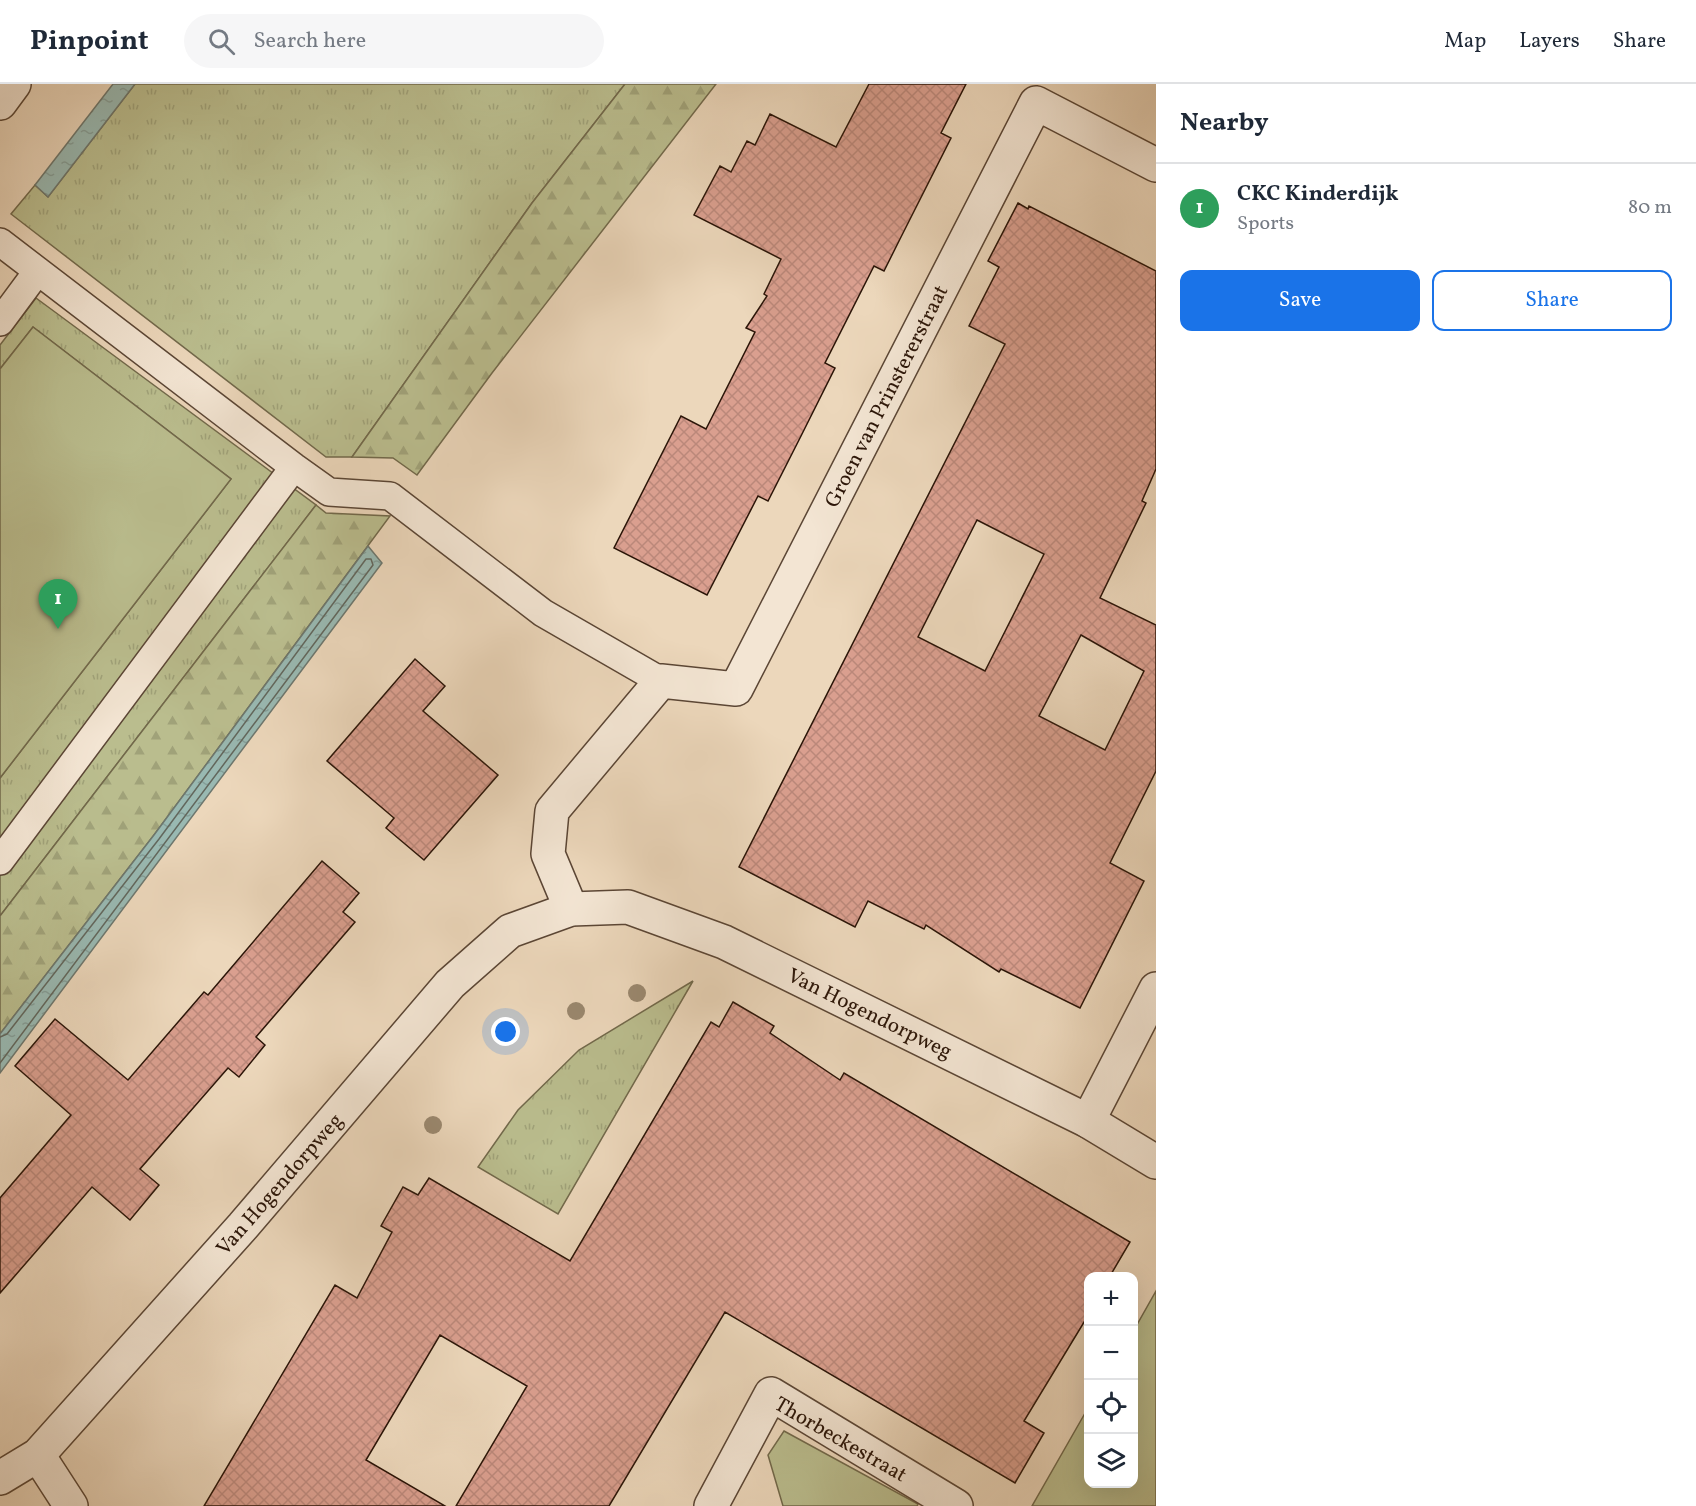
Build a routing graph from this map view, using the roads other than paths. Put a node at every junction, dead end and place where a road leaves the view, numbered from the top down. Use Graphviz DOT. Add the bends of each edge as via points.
graph roads {
  1 [pos="14,84"];
  2 [pos="1041,94"];
  3 [pos="0,103"];
  4 [pos="1156,165"];
  5 [pos="0,242"];
  6 [pos="37,272"];
  7 [pos="0,322"];
  8 [pos="294,467"];
  9 [pos="660,681"];
  10 [pos="0,861"];
  11 [pos="571,909"];
  12 [pos="1155,994"];
  13 [pos="1088,1121"];
  14 [pos="1156,1162"];
  15 [pos="38,1455"];
  16 [pos="0,1479"];
  17 [pos="71,1506"];
  18 [pos="711,1506"];
  19 [pos="956,1506"];
  1 -- 3 [label="street"];
  2 -- 4 [label="street, Groen van Prinstererstraat"];
  2 -- 9 [label="street, Groen van Prinstererstraat" via="736,689"];
  5 -- 6 [label="lane"];
  6 -- 7 [label="lane"];
  6 -- 8 [label="lane"];
  8 -- 9 [label="lane" via="329,492 390,496 543,613"];
  8 -- 10 [label="lane"];
  9 -- 11 [label="street" via="552,812 548,854"];
  11 -- 13 [label="street, Van Hogendorpweg" via="628,907 724,942"];
  11 -- 15 [label="street, Van Hogendorpweg" via="510,931 450,984 243,1226"];
  12 -- 13 [label="street"];
  13 -- 14 [label="street, Van Hogendorpweg"];
  15 -- 16 [label="street, Van Hogendorpweg"];
  15 -- 17 [label="street"];
  18 -- 19 [label="street, Thorbeckestraat" via="771,1394"];
}
